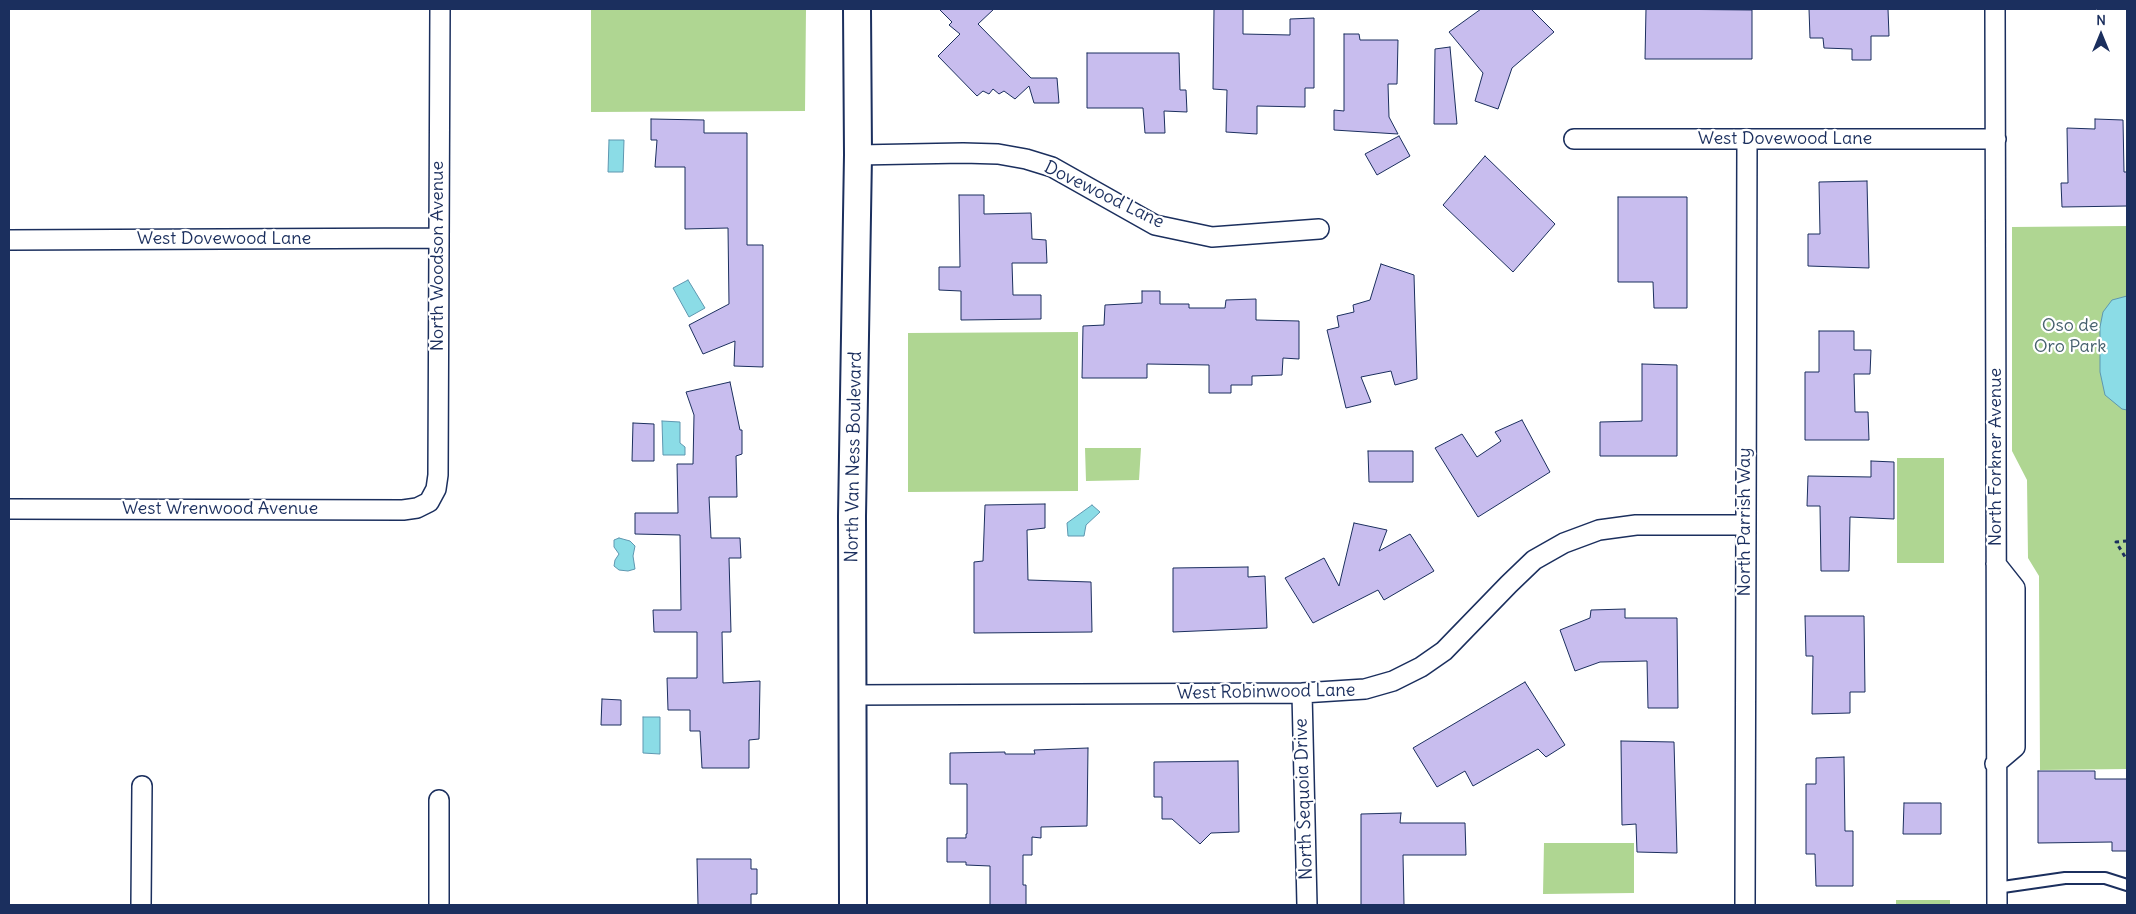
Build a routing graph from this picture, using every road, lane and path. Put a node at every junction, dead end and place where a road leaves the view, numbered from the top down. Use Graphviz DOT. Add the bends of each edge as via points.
graph roads {
  1 [pos="440,9"];
  2 [pos="857,9"];
  3 [pos="1994,9"];
  4 [pos="1574,139"];
  5 [pos="1747,139"];
  6 [pos="1996,139"];
  7 [pos="858,155"];
  8 [pos="1319,229"];
  9 [pos="438,238"];
  10 [pos="9,240"];
  11 [pos="429,502"];
  12 [pos="9,509"];
  13 [pos="1745,525"];
  14 [pos="2127,541"];
  15 [pos="2127,560"];
  16 [pos="1302,693"];
  17 [pos="852,695"];
  18 [pos="142,786"];
  19 [pos="439,800"];
  20 [pos="2127,885"];
  21 [pos="1996,897"];
  22 [pos="141,905"];
  23 [pos="439,905"];
  24 [pos="853,905"];
  25 [pos="1307,905"];
  26 [pos="1745,905"];
  1 -- 9 [label="street, North Woodson Avenue"];
  2 -- 7 [label="street, North Van Ness Boulevard"];
  3 -- 6 [label="street, North Forkner Avenue"];
  4 -- 5 [label="street, West Dovewood Lane"];
  5 -- 6 [label="street, West Dovewood Lane"];
  5 -- 13 [label="street, North Parrish Way"];
  6 -- 21 [label="street, North Forkner Avenue"];
  7 -- 8 [label="street, Dovewood Lane" via="963,153 1026,159 1052,167 1155,225 1212,238"];
  7 -- 17 [label="street, North Van Ness Boulevard"];
  9 -- 10 [label="street, West Dovewood Lane"];
  9 -- 11 [label="street, North Woodson Avenue" via="438,475 436,489"];
  11 -- 12 [label="street, West Wrenwood Avenue" via="403,510"];
  13 -- 16 [label="street, West Robinwood Lane" via="1636,525 1599,530 1564,543 1534,560 1444,651 1421,667 1393,681 1365,689"];
  13 -- 26 [label="street, North Parrish Way"];
  14 -- 15 [label="path" via="2116,542"];
  16 -- 17 [label="street, West Robinwood Lane"];
  16 -- 25 [label="street, North Sequoia Drive"];
  17 -- 24 [label="street, North Van Ness Boulevard"];
  18 -- 22 [label="street"];
  19 -- 23 [label="street"];
  20 -- 21 [label="lane" via="2105,878 2064,878"];
}
